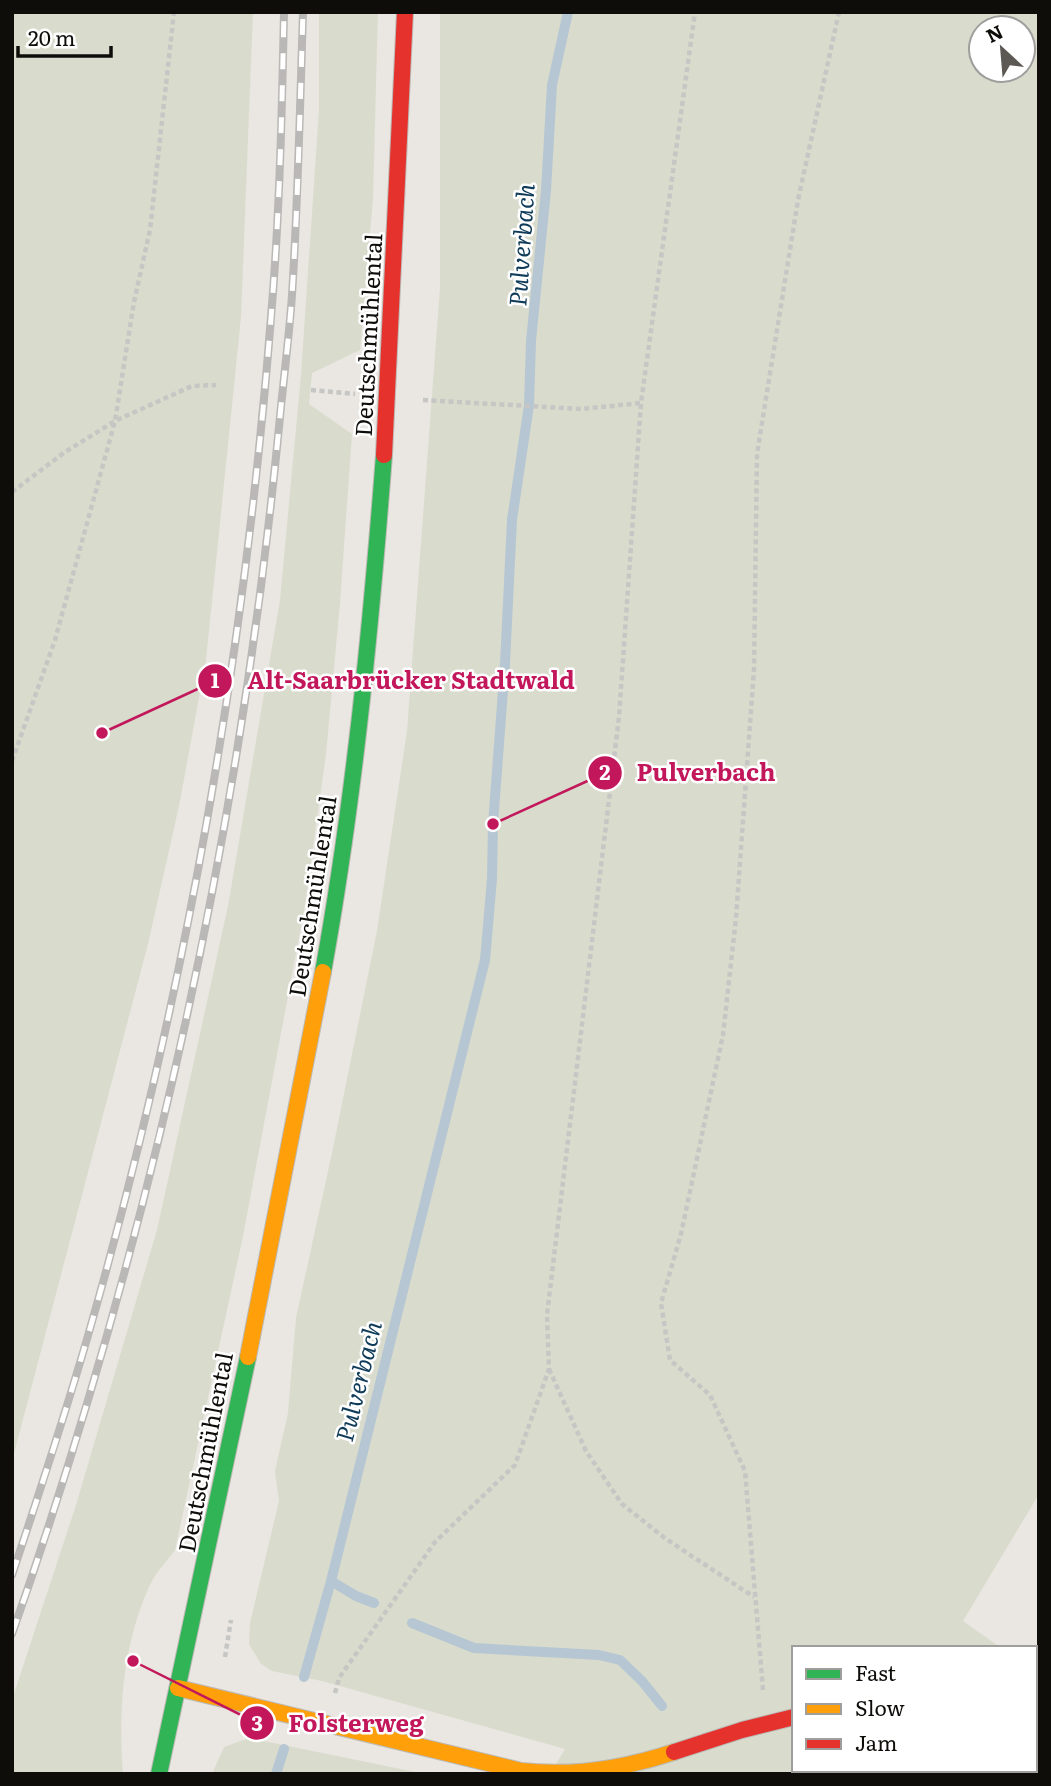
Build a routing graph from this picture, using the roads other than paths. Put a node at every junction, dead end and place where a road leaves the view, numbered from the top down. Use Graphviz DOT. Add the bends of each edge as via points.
graph roads {
  1 [pos="405,12"];
  2 [pos="178,1688"];
  3 [pos="792,1717"];
  4 [pos="524,1773"];
  5 [pos="159,1774"];
  1 -- 2 [label="main road, Deutschmühlental" via="388,397 374,588 345,832 307,1061"];
  2 -- 4 [label="main road"];
  2 -- 5 [label="main road, Deutschmühlental"];
  3 -- 4 [label="main road" via="619,1767 588,1773"];
}
